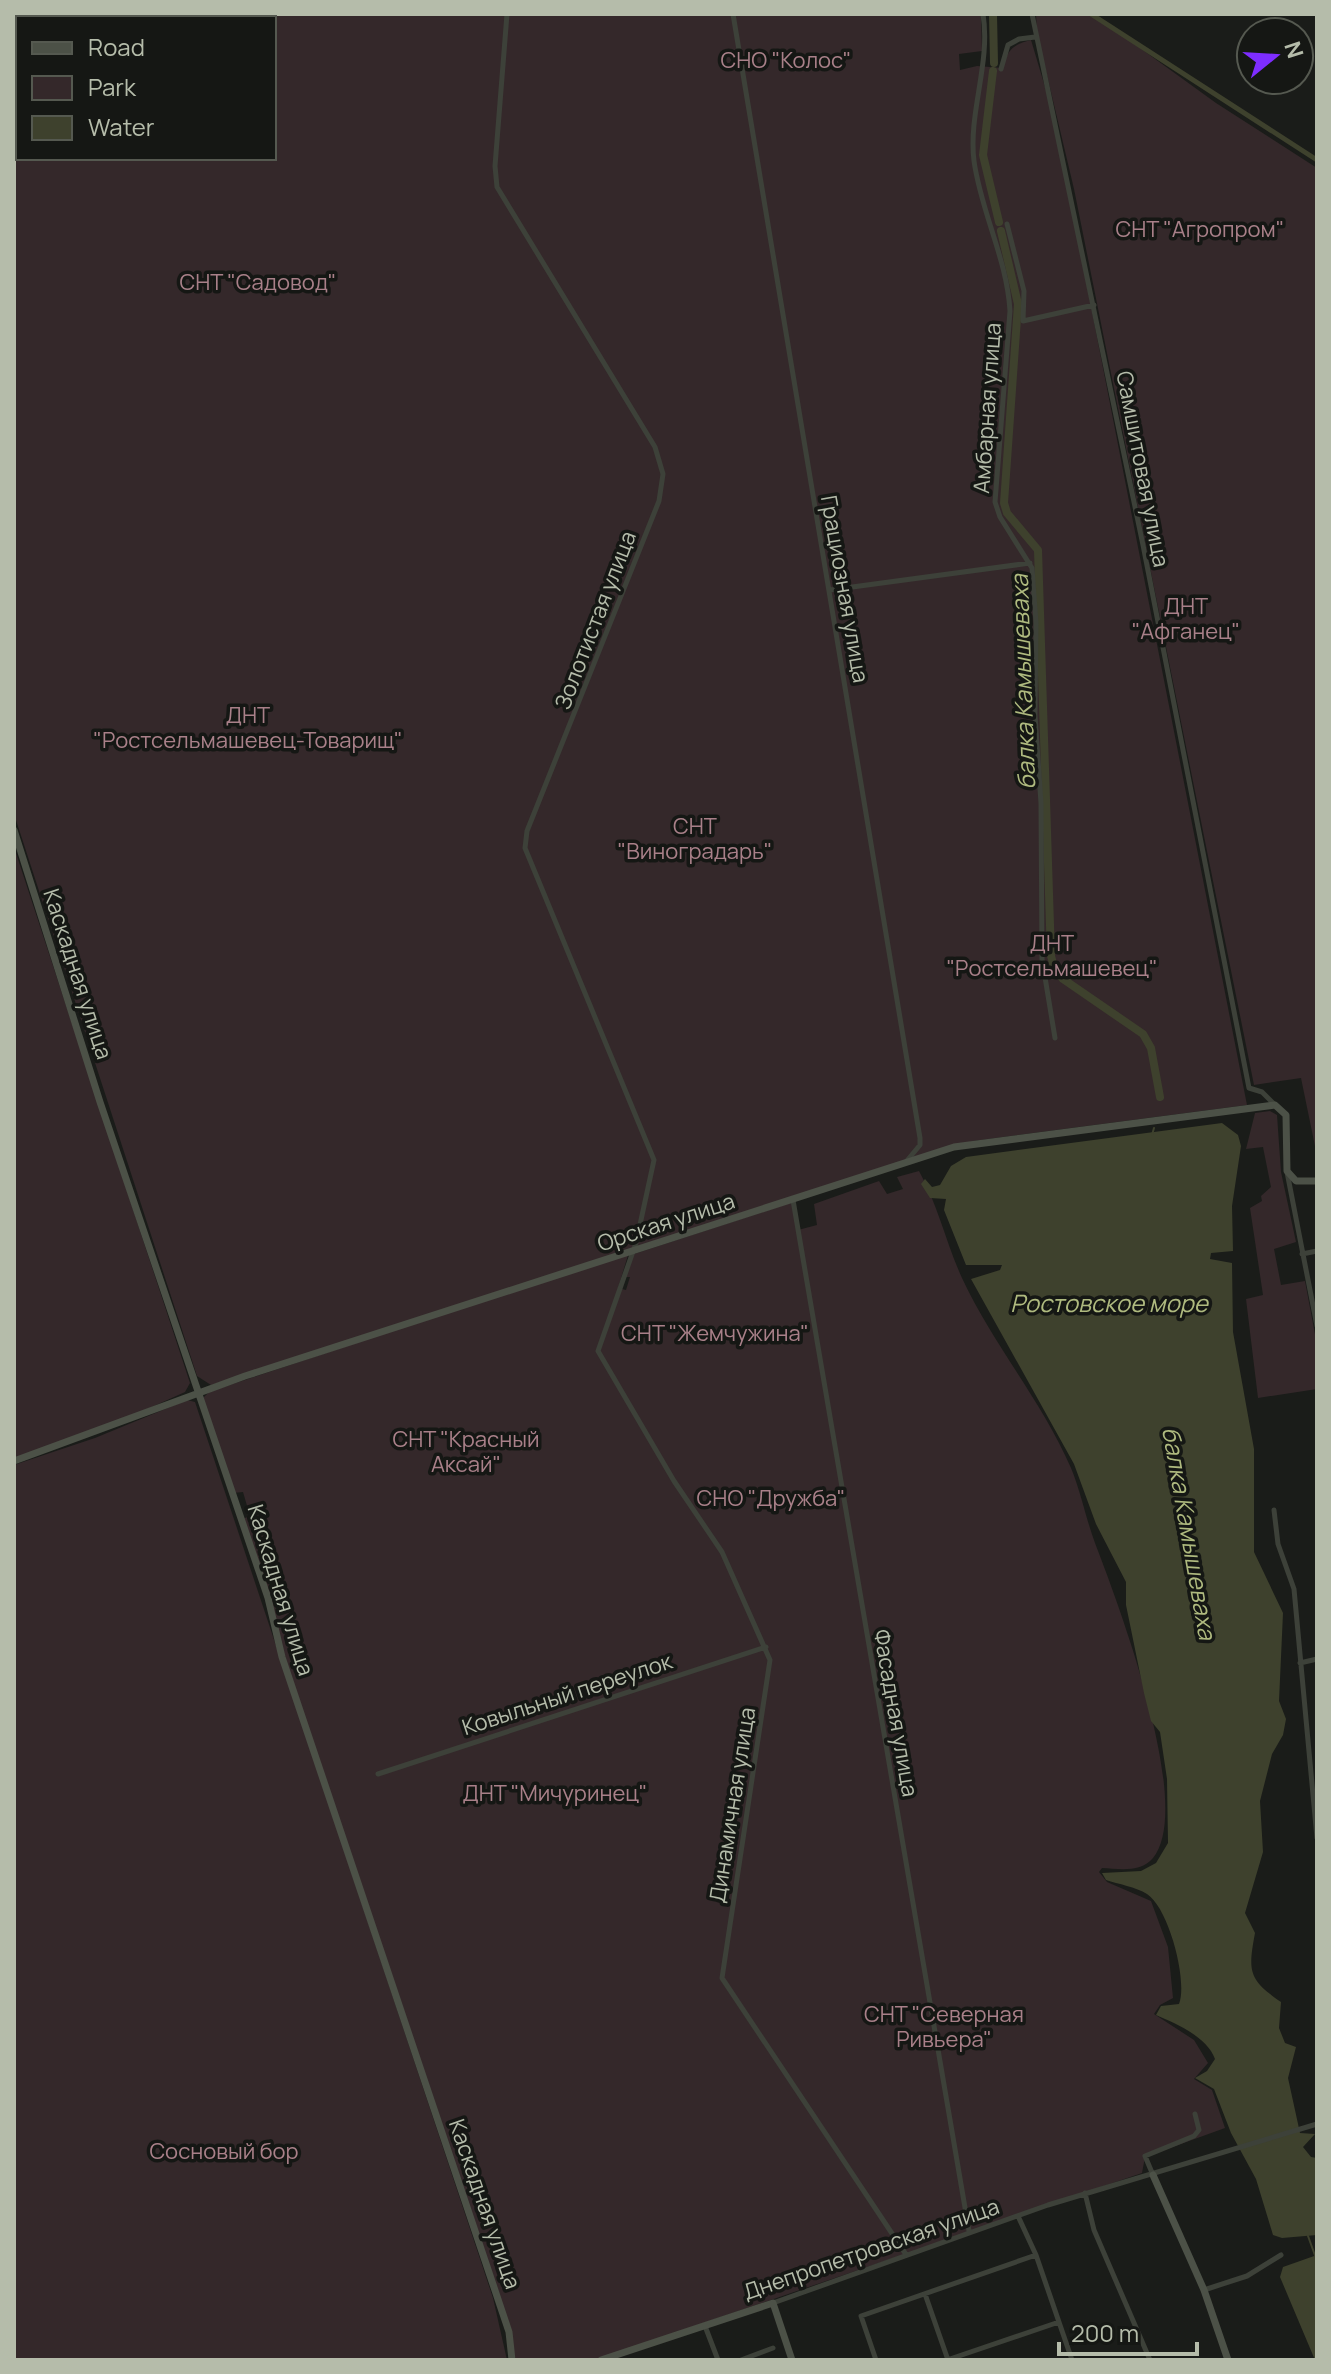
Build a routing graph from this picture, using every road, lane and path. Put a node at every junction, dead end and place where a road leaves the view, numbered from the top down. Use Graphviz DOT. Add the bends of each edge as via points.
graph roads {
  1 [pos="507,14"];
  2 [pos="733,14"];
  3 [pos="983,14"];
  4 [pos="1032,14"];
  5 [pos="1035,37"];
  6 [pos="1001,69"];
  7 [pos="1007,224"];
  8 [pos="1094,305"];
  9 [pos="1030,563"];
  10 [pos="830,590"];
  11 [pos="14,830"];
  12 [pos="1055,1038"];
  13 [pos="1275,1105"];
  14 [pos="904,1164"];
  15 [pos="1287,1171"];
  16 [pos="1317,1181"];
  17 [pos="793,1200"];
  18 [pos="634,1250"];
  19 [pos="1317,1251"];
  20 [pos="1302,1254"];
  21 [pos="1315,1305"];
  22 [pos="1317,1326"];
  23 [pos="598,1351"];
  24 [pos="199,1393"];
  25 [pos="14,1461"];
  26 [pos="1274,1510"];
  27 [pos="766,1647"];
  28 [pos="1317,1659"];
  29 [pos="1300,1663"];
  30 [pos="378,1774"];
  31 [pos="1317,1838"];
  32 [pos="1195,2114"];
  33 [pos="1314,2125"];
  34 [pos="1153,2175"];
  35 [pos="1085,2193"];
  36 [pos="1018,2216"];
  37 [pos="969,2231"];
  38 [pos="905,2253"];
  39 [pos="1036,2255"];
  40 [pos="1281,2255"];
  41 [pos="1204,2290"];
  42 [pos="925,2294"];
  43 [pos="773,2303"];
  44 [pos="1059,2322"];
  45 [pos="705,2326"];
  46 [pos="773,2348"];
  47 [pos="512,2360"];
  48 [pos="601,2360"];
  49 [pos="718,2360"];
  50 [pos="741,2360"];
  51 [pos="792,2360"];
  52 [pos="876,2360"];
  53 [pos="947,2360"];
  54 [pos="1072,2360"];
  55 [pos="1150,2360"];
  56 [pos="1228,2360"];
  1 -- 18 [label="street, Золотистая улица" via="497,187 655,447 663,474 659,501 527,831 525,848 651,1150 653,1172"];
  2 -- 10 [label="street, Грациозная улица"];
  3 -- 9 [label="street, Амбарная улица" via="974,158 1010,311 995,502"];
  4 -- 5 [label="street, Самшитовая улица"];
  5 -- 6 [label="street" via="1008,45"];
  5 -- 8 [label="street, Самшитовая улица"];
  7 -- 8 [label="street" via="1024,291 1023,321"];
  8 -- 13 [label="street, Самшитовая улица" via="1249,1088"];
  9 -- 10 [label="street"];
  9 -- 12 [label="street, Амбарная улица" via="1036,623 1042,959"];
  10 -- 14 [label="street, Грациозная улица" via="920,1138"];
  11 -- 24 [label="street, Каскадная улица"];
  13 -- 14 [label="street, Орская улица" via="967,1144"];
  13 -- 15 [label="street" via="1286,1115"];
  14 -- 17 [label="street, Орская улица"];
  15 -- 16 [label="street" via="1300,1183"];
  15 -- 20 [label="street"];
  17 -- 18 [label="street, Орская улица"];
  17 -- 37 [label="street, Фасадная улица"];
  18 -- 23 [label="street, Золотистая улица"];
  18 -- 24 [label="street, Орская улица"];
  19 -- 20 [label="street"];
  20 -- 21 [label="street"];
  21 -- 22 [label="street"];
  23 -- 27 [label="street, Динамичная улица" via="722,1552"];
  24 -- 25 [label="street, Орская улица"];
  24 -- 47 [label="street, Каскадная улица" via="509,2332"];
  26 -- 29 [label="street" via="1278,1544 1294,1589"];
  27 -- 30 [label="street, Ковыльный переулок"];
  27 -- 38 [label="street, Динамичная улица" via="770,1672 722,1978"];
  28 -- 29 [label="street"];
  29 -- 31 [label="street"];
  32 -- 34 [label="street" via="1199,2130 1194,2136 1145,2156"];
  33 -- 34 [label="street, Днепропетровская улица"];
  34 -- 35 [label="street, Днепропетровская улица"];
  34 -- 41 [label="street"];
  35 -- 36 [label="street, Днепропетровская улица"];
  35 -- 55 [label="street" via="1100,2244"];
  36 -- 37 [label="street, Днепропетровская улица"];
  36 -- 39 [label="street"];
  37 -- 38 [label="street, Днепропетровская улица"];
  38 -- 43 [label="street, Днепропетровская улица"];
  39 -- 42 [label="street"];
  39 -- 44 [label="street"];
  40 -- 41 [label="street" via="1247,2276"];
  41 -- 56 [label="street"];
  42 -- 52 [label="street" via="861,2316"];
  42 -- 53 [label="street"];
  43 -- 45 [label="street, Днепропетровская улица"];
  43 -- 51 [label="street"];
  44 -- 53 [label="street"];
  44 -- 54 [label="street"];
  45 -- 48 [label="street, Днепропетровская улица"];
  45 -- 49 [label="street"];
  46 -- 50 [label="street"];
}
